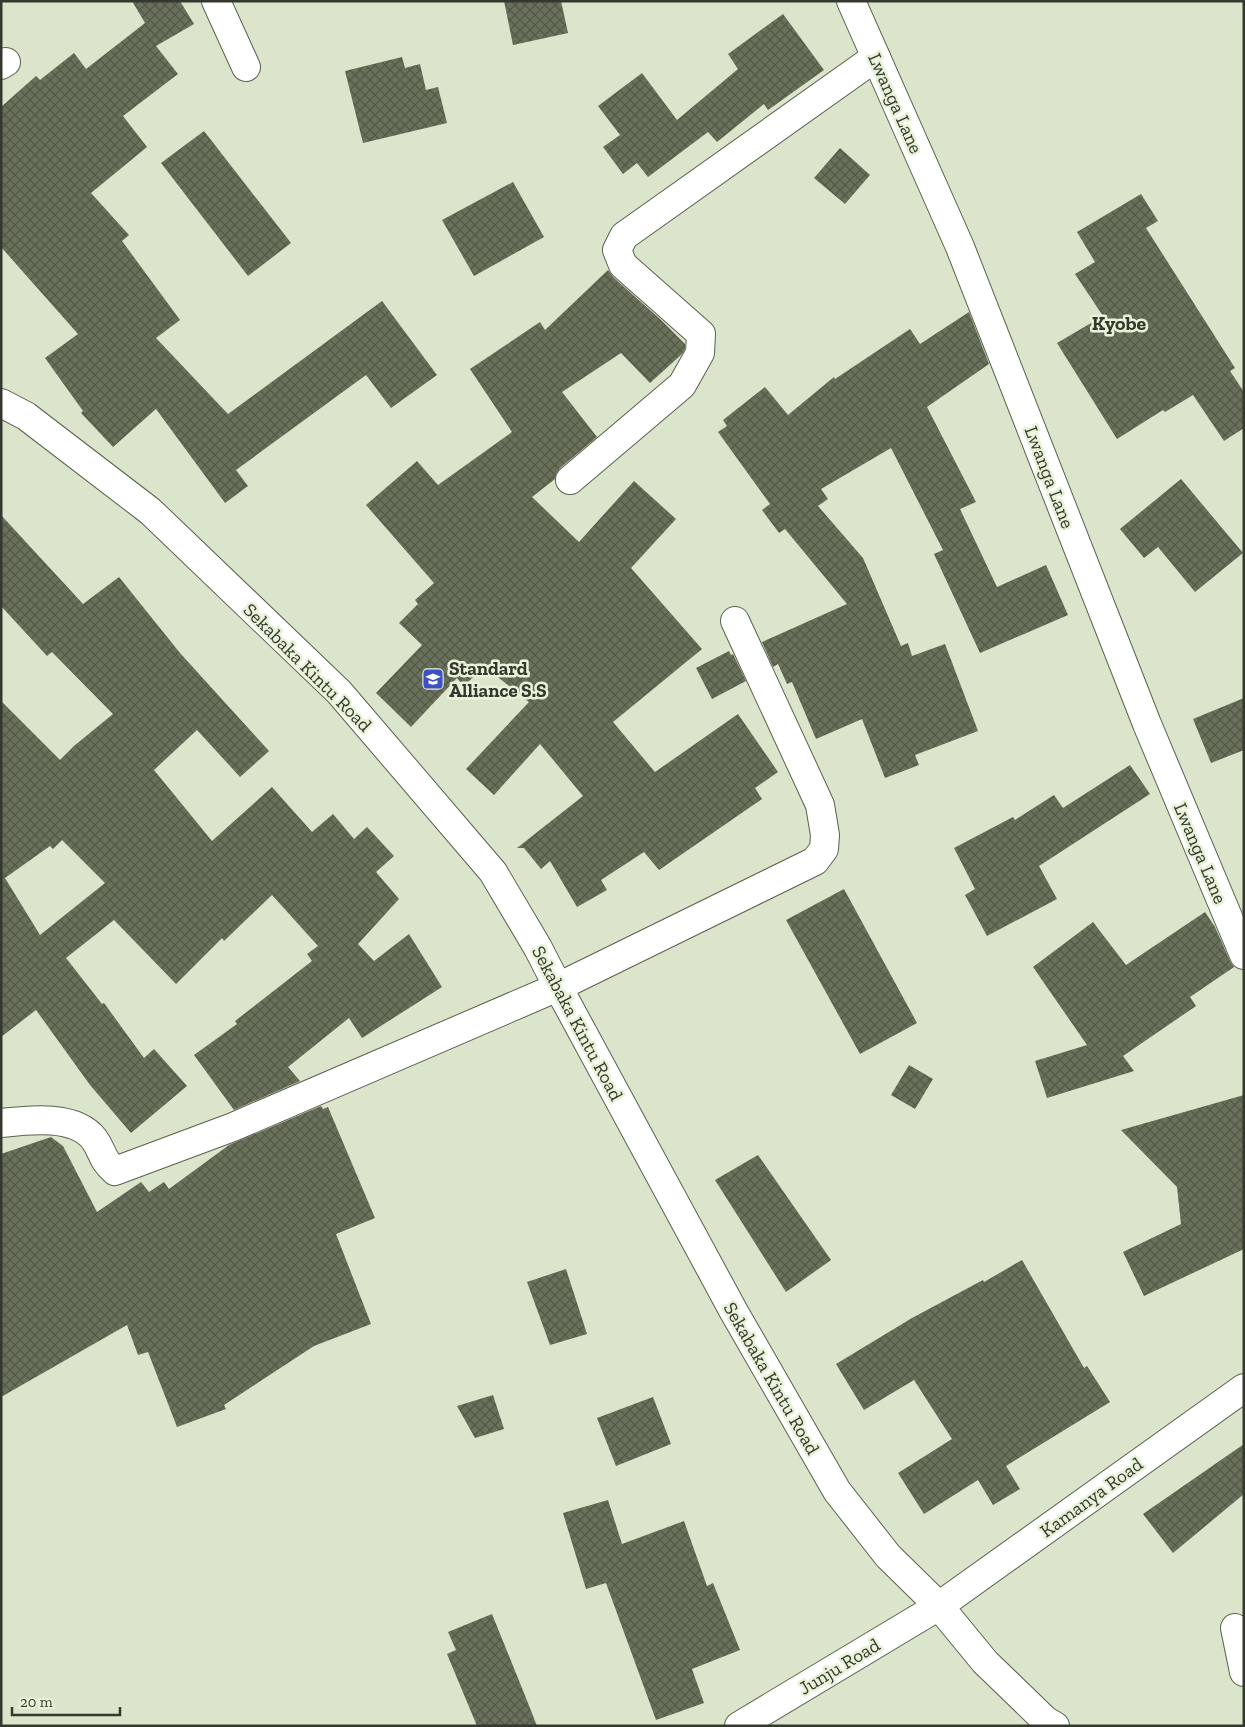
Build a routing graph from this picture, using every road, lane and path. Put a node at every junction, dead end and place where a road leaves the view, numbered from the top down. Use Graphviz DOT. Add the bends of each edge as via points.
graph roads {
  1 [pos="216,1"];
  2 [pos="851,1"];
  3 [pos="876,57"];
  4 [pos="246,67"];
  5 [pos="1,403"];
  6 [pos="570,480"];
  7 [pos="736,621"];
  8 [pos="1244,955"];
  9 [pos="558,987"];
  10 [pos="1,1123"];
  11 [pos="1244,1388"];
  12 [pos="939,1606"];
  13 [pos="1235,1628"];
  14 [pos="1244,1672"];
  15 [pos="739,1726"];
  16 [pos="1055,1726"];
  1 -- 4 [label="street"];
  2 -- 3 [label="street, Lwanga Lane"];
  3 -- 6 [label="street" via="624,236 617,250 623,265 701,334 700,353 682,385"];
  3 -- 8 [label="street, Lwanga Lane" via="960,247 1147,724"];
  5 -- 9 [label="street, Sekabaka Kintu Road" via="26,416 150,511 339,692 493,872"];
  7 -- 9 [label="street" via="820,805 824,849 815,861 800,870"];
  9 -- 10 [label="street" via="232,1127 115,1171 106,1162 94,1138 77,1125 53,1121"];
  9 -- 12 [label="street, Sekabaka Kintu Road" via="734,1312 837,1491 888,1556"];
  11 -- 12 [label="street, Kamanya Road"];
  12 -- 15 [label="street, Junju Road"];
  12 -- 16 [label="street, Sekabaka Kintu Road" via="986,1662"];
  13 -- 14 [label="street"];
}
